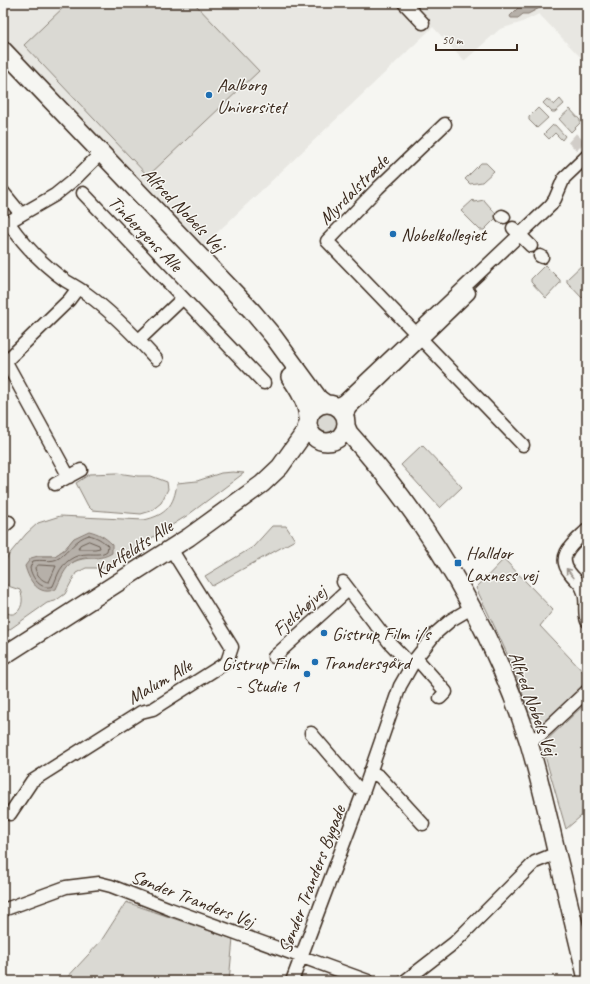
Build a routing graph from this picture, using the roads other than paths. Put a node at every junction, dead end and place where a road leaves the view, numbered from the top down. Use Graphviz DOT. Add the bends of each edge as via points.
graph roads {
  1 [pos="404,3"];
  2 [pos="423,23"];
  3 [pos="3,50"];
  4 [pos="3,63"];
  5 [pos="445,124"];
  6 [pos="586,153"];
  7 [pos="98,156"];
  8 [pos="587,166"];
  9 [pos="3,192"];
  10 [pos="83,193"];
  11 [pos="21,214"];
  12 [pos="5,223"];
  13 [pos="522,237"];
  14 [pos="78,288"];
  15 [pos="183,298"];
  16 [pos="418,336"];
  17 [pos="139,340"];
  18 [pos="156,359"];
  19 [pos="4,363"];
  20 [pos="264,383"];
  21 [pos="338,413"];
  22 [pos="308,422"];
  23 [pos="327,442"];
  24 [pos="524,445"];
  25 [pos="280,467"];
  26 [pos="379,468"];
  27 [pos="81,470"];
  28 [pos="69,477"];
  29 [pos="55,484"];
  30 [pos="587,530"];
  31 [pos="171,549"];
  32 [pos="473,607"];
  33 [pos="587,620"];
  34 [pos="3,656"];
  35 [pos="274,657"];
  36 [pos="414,661"];
  37 [pos="587,691"];
  38 [pos="440,698"];
  39 [pos="311,733"];
  40 [pos="528,742"];
  41 [pos="370,771"];
  42 [pos="364,790"];
  43 [pos="10,814"];
  44 [pos="423,824"];
  45 [pos="557,853"];
  46 [pos="3,910"];
  47 [pos="582,931"];
  48 [pos="301,957"];
  49 [pos="587,979"];
  50 [pos="292,981"];
  51 [pos="368,981"];
  52 [pos="406,981"];
  1 -- 2 [label="street"];
  3 -- 7 [label="street, Alfred Nobels Vej"];
  4 -- 7 [label="street, Alfred Nobels Vej"];
  5 -- 16 [label="street, Myrdalstræde" via="327,241"];
  6 -- 13 [label="street" via="564,178 551,205"];
  7 -- 11 [label="street" via="55,195"];
  7 -- 21 [label="street, Alfred Nobels Vej" via="252,311 315,394"];
  7 -- 22 [label="street, Alfred Nobels Vej" via="252,325 298,388 307,408"];
  8 -- 13 [label="street" via="569,183 556,210"];
  9 -- 11 [label="street"];
  10 -- 15 [label="street, Tinbergens Alle"];
  11 -- 12 [label="street"];
  12 -- 14 [label="street" via="39,259"];
  13 -- 16 [label="street"];
  14 -- 17 [label="street" via="117,318"];
  14 -- 19 [label="street" via="69,300"];
  15 -- 17 [label="street, Tinbergens Alle"];
  15 -- 20 [label="street, Tinbergens Alle"];
  16 -- 21 [label="street" via="350,408"];
  16 -- 24 [label="street, Myrdalstræde"];
  17 -- 18 [label="street"];
  19 -- 28 [label="street"];
  21 -- 22 [label="street" via="314,408"];
  21 -- 23 [label="street" via="341,436"];
  21 -- 26 [label="street, Alfred Nobels Vej" via="349,433"];
  22 -- 23 [label="street" via="312,436"];
  22 -- 25 [label="street, Karlfeldts Alle" via="305,432"];
  23 -- 25 [label="street, Karlfeldts Alle" via="314,446"];
  23 -- 26 [label="street, Alfred Nobels Vej"];
  25 -- 31 [label="street, Karlfeldts Alle" via="262,484"];
  26 -- 32 [label="street, Alfred Nobels Vej" via="403,497"];
  27 -- 28 [label="street"];
  28 -- 29 [label="street"];
  33 -- 30 [label="street, one-way" via="584,592 564,562 567,551"];
  31 -- 34 [label="street, Karlfeldts Alle"];
  31 -- 43 [label="street, Malum Alle" via="232,647 227,662 32,780"];
  32 -- 36 [label="street, Sønder Tranders Bygade" via="451,620 436,633"];
  32 -- 40 [label="street, Alfred Nobels Vej" via="500,663"];
  35 -- 36 [label="street, Fjelshøjvej" via="345,586 389,642"];
  36 -- 38 [label="street" via="446,692"];
  36 -- 41 [label="street, Sønder Tranders Bygade" via="400,686"];
  37 -- 40 [label="street" via="540,735"];
  39 -- 42 [label="street, Sønder Tranders Bygade" via="357,787"];
  40 -- 45 [label="street, Alfred Nobels Vej"];
  41 -- 42 [label="street, Sønder Tranders Bygade"];
  41 -- 44 [label="street" via="380,777"];
  42 -- 48 [label="street, Sønder Tranders Bygade"];
  45 -- 47 [label="street, Alfred Nobels Vej"];
  45 -- 52 [label="street" via="535,862 454,943"];
  46 -- 48 [label="street, Sønder Tranders Vej" via="66,887 100,883"];
  47 -- 49 [label="street, Alfred Nobels Vej"];
  48 -- 50 [label="street, Sønder Tranders Bygade"];
  48 -- 51 [label="street, Sønder Tranders Vej"];
}
